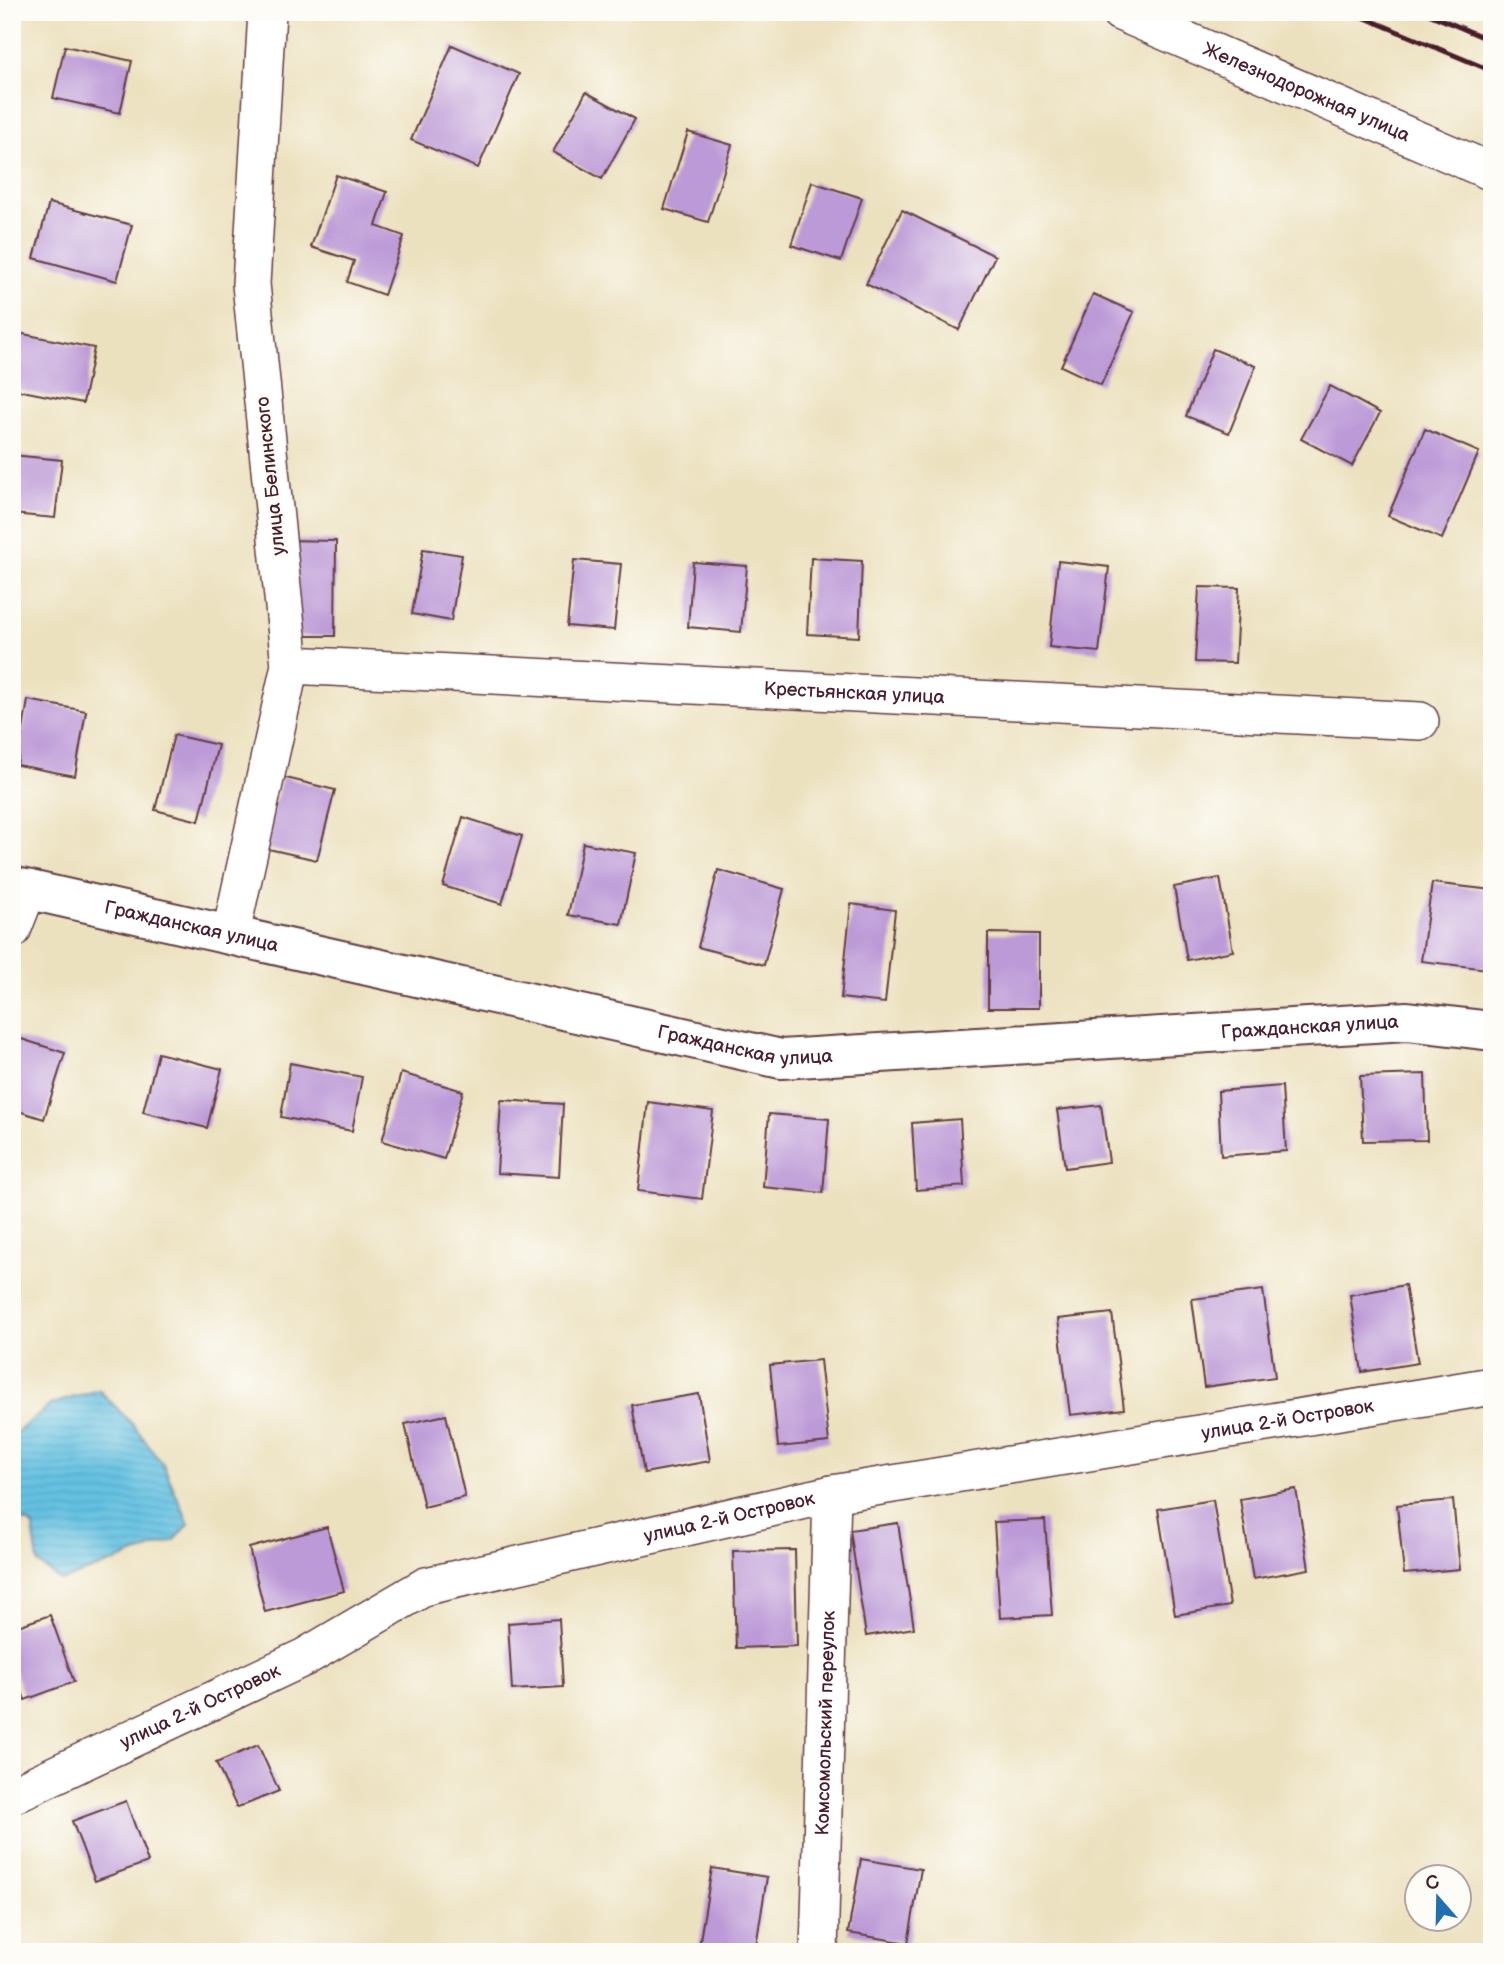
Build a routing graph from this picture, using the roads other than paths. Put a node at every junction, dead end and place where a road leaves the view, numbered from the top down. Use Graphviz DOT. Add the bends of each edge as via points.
graph roads {
  1 [pos="267,12"];
  2 [pos="1120,12"];
  3 [pos="1492,172"];
  4 [pos="290,665"];
  5 [pos="1420,721"];
  6 [pos="20,888"];
  7 [pos="12,930"];
  8 [pos="231,933"];
  9 [pos="1492,1031"];
  10 [pos="1492,1386"];
  11 [pos="832,1494"];
  12 [pos="12,1795"];
  13 [pos="819,1952"];
  1 -- 4 [label="street, улица Белинского" via="251,284"];
  2 -- 3 [label="street, Железнодорожная улица"];
  4 -- 5 [label="street, Крестьянская улица"];
  4 -- 8 [label="street, улица Белинского"];
  6 -- 7 [label="street"];
  6 -- 8 [label="street, Гражданская улица"];
  8 -- 9 [label="street, Гражданская улица" via="781,1059 1407,1021"];
  10 -- 11 [label="street, улица 2-й Островок"];
  11 -- 12 [label="street, улица 2-й Островок" via="426,1586 305,1657"];
  11 -- 13 [label="street, Комсомольский переулок"];
}
